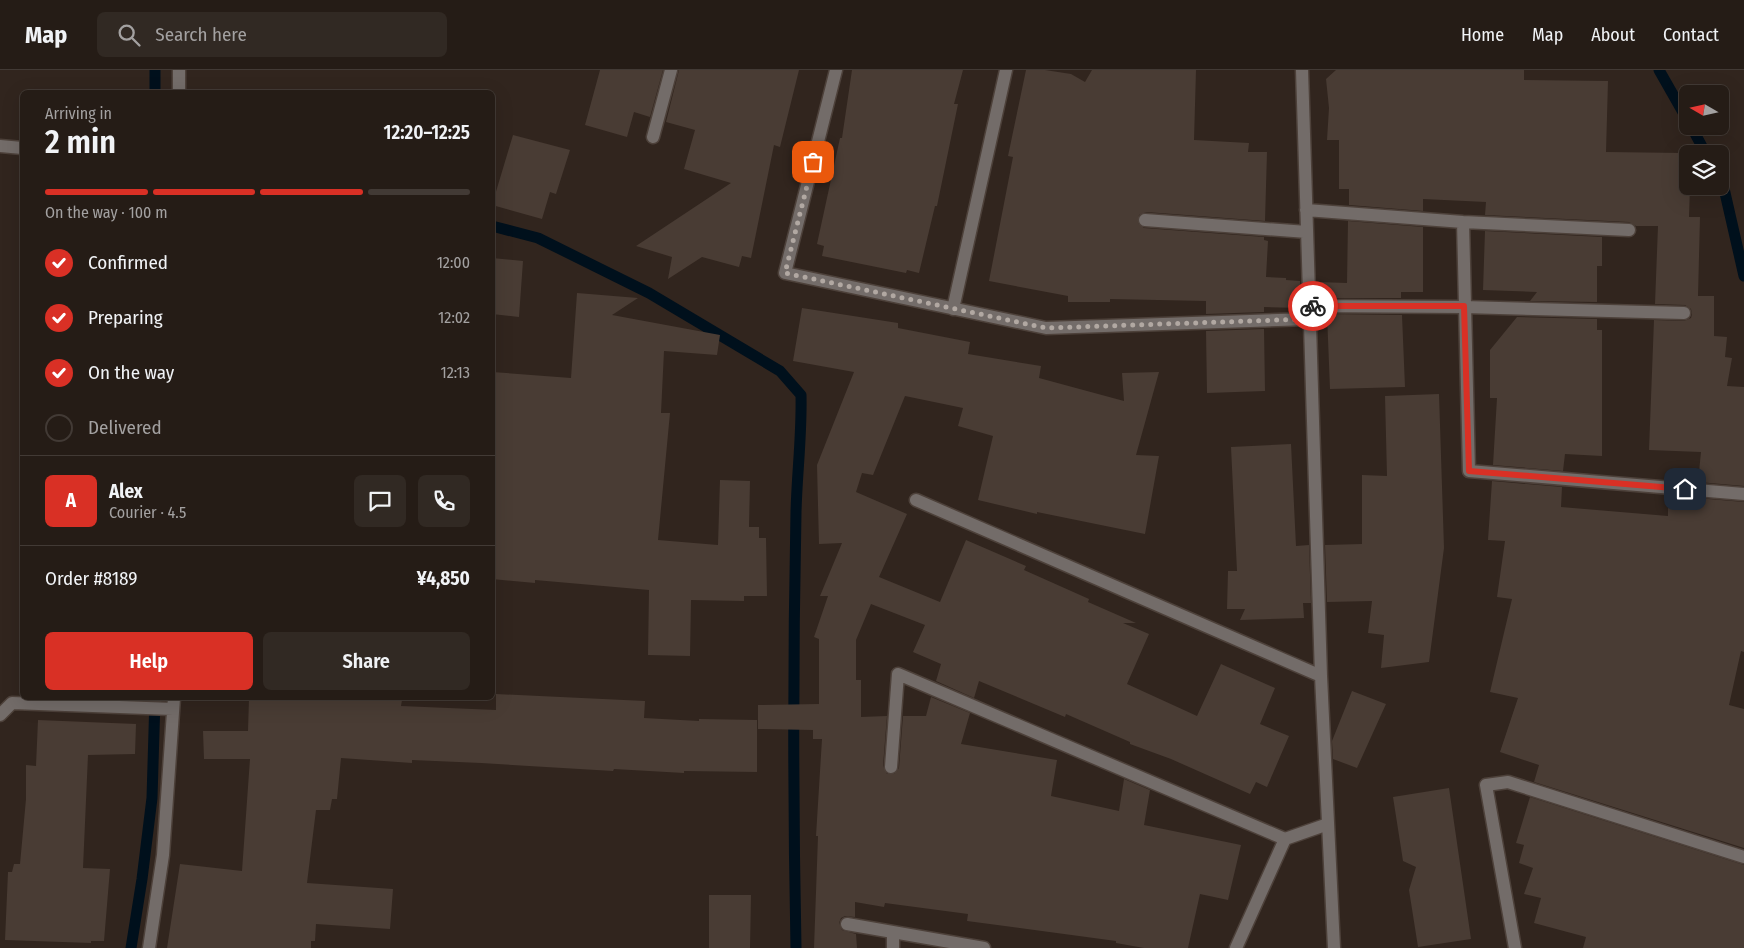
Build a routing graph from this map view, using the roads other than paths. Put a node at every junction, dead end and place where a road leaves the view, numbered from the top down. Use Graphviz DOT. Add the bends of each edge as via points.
graph roads {
  1 [pos="179,70"];
  2 [pos="671,70"];
  3 [pos="836,70"];
  4 [pos="1006,70"];
  5 [pos="1302,70"];
  6 [pos="179,90"];
  7 [pos="652,137"];
  8 [pos="0,146"];
  9 [pos="20,148"];
  10 [pos="1306,210"];
  11 [pos="1146,220"];
  12 [pos="1463,222"];
  13 [pos="1629,230"];
  14 [pos="1307,232"];
  15 [pos="1309,306"];
  16 [pos="1464,306"];
  17 [pos="953,309"];
  18 [pos="1684,313"];
  19 [pos="1309,319"];
  20 [pos="1744,494"];
  21 [pos="916,500"];
  22 [pos="1321,676"];
  23 [pos="170,705"];
  24 [pos="0,714"];
  25 [pos="891,767"];
  26 [pos="1328,824"];
  27 [pos="1286,839"];
  28 [pos="1744,856"];
  29 [pos="846,924"];
  30 [pos="893,932"];
  31 [pos="149,948"];
  32 [pos="893,948"];
  33 [pos="984,948"];
  34 [pos="1236,948"];
  35 [pos="1334,948"];
  36 [pos="1515,948"];
  1 -- 6 [label="street"];
  2 -- 7 [label="street"];
  3 -- 17 [label="street" via="785,273"];
  4 -- 17 [label="street"];
  5 -- 10 [label="street"];
  8 -- 9 [label="street"];
  10 -- 12 [label="street"];
  10 -- 14 [label="street"];
  11 -- 14 [label="street"];
  12 -- 13 [label="street"];
  12 -- 16 [label="street"];
  14 -- 15 [label="street"];
  15 -- 16 [label="street"];
  15 -- 19 [label="street"];
  16 -- 18 [label="street"];
  16 -- 20 [label="street" via="1469,471"];
  17 -- 19 [label="street" via="1046,328"];
  19 -- 22 [label="street"];
  21 -- 22 [label="street"];
  22 -- 26 [label="street"];
  23 -- 24 [label="street" via="144,708 12,703"];
  23 -- 31 [label="street" via="163,855"];
  25 -- 27 [label="street" via="898,674"];
  26 -- 27 [label="street"];
  26 -- 35 [label="street"];
  27 -- 34 [label="street"];
  28 -- 36 [label="street" via="1508,782 1486,786"];
  29 -- 30 [label="street"];
  30 -- 32 [label="street"];
  30 -- 33 [label="street"];
}
